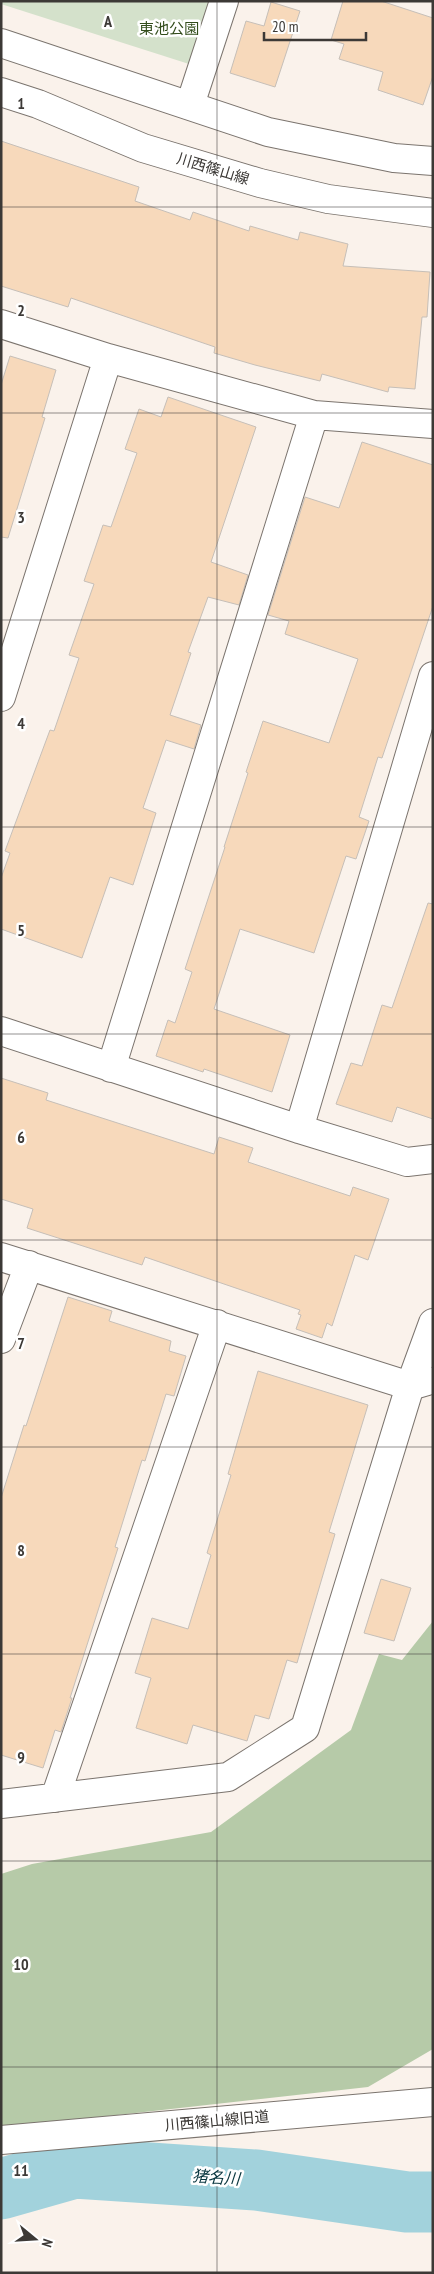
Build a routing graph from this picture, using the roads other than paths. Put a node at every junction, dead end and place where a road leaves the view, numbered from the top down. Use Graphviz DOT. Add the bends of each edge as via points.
graph roads {
  1 [pos="224,1"];
  2 [pos="1,44"];
  3 [pos="1,92"];
  4 [pos="190,105"];
  5 [pos="433,161"];
  6 [pos="433,213"];
  7 [pos="1,324"];
  8 [pos="108,358"];
  9 [pos="314,415"];
  10 [pos="433,424"];
  11 [pos="433,676"];
  12 [pos="1,697"];
  13 [pos="1,1031"];
  14 [pos="111,1068"];
  15 [pos="299,1129"];
  16 [pos="433,1159"];
  17 [pos="1,1257"];
  18 [pos="29,1265"];
  19 [pos="433,1323"];
  20 [pos="217,1324"];
  21 [pos="1,1339"];
  22 [pos="422,1382"];
  23 [pos="55,1798"];
  24 [pos="1,1804"];
  25 [pos="433,2102"];
  26 [pos="1,2140"];
  1 -- 4 [label="street"];
  2 -- 4 [label="street"];
  3 -- 6 [label="street, 川西篠山線" via="143,148 260,183 328,200"];
  4 -- 5 [label="street" via="268,132 321,145 394,158"];
  7 -- 8 [label="street"];
  8 -- 9 [label="street"];
  8 -- 12 [label="street"];
  9 -- 10 [label="street"];
  9 -- 14 [label="street"];
  11 -- 15 [label="street"];
  13 -- 14 [label="street"];
  14 -- 15 [label="street"];
  15 -- 16 [label="street" via="407,1162"];
  17 -- 18 [label="street"];
  18 -- 20 [label="street"];
  18 -- 21 [label="street"];
  19 -- 22 [label="street"];
  20 -- 22 [label="street"];
  20 -- 23 [label="street"];
  22 -- 23 [label="street" via="305,1728 228,1777"];
  23 -- 24 [label="street"];
  25 -- 26 [label="street, 川西篠山線旧道"];
}
